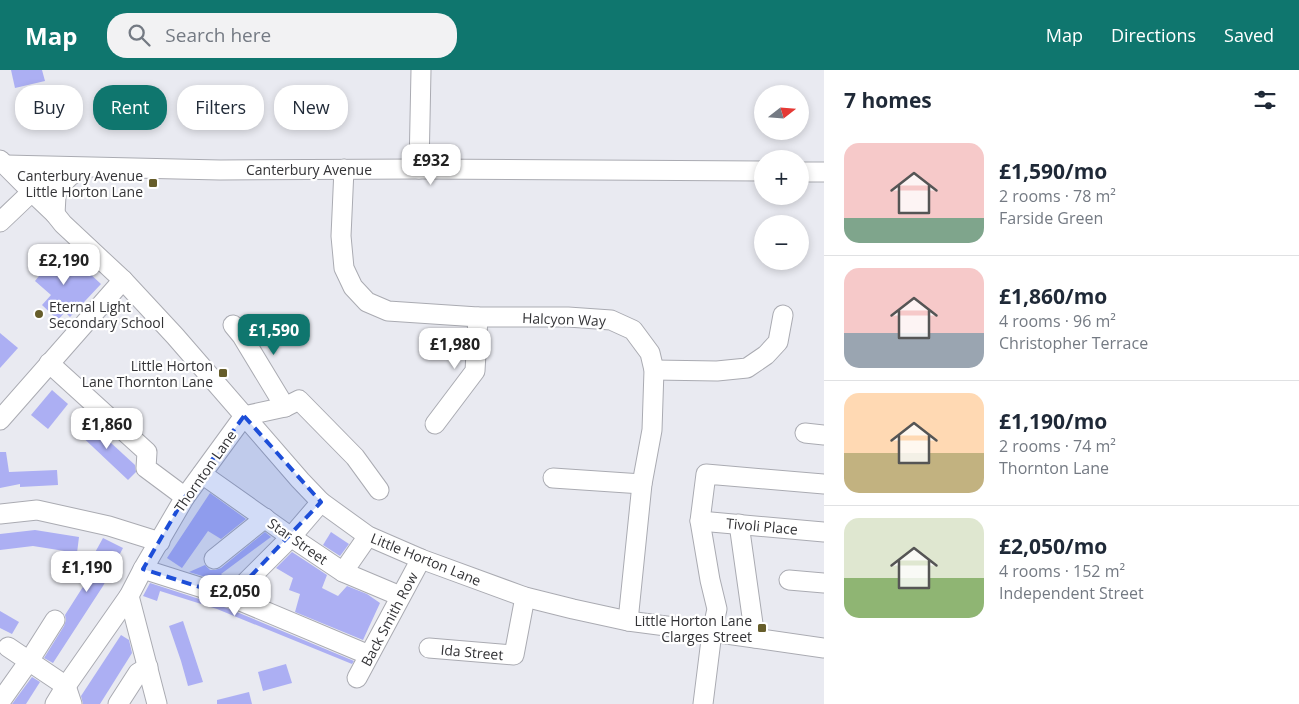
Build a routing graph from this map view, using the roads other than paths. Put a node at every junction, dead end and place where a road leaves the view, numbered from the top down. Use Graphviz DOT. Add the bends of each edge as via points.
graph roads {
  1 [pos="421,70"];
  2 [pos="3,162"];
  3 [pos="101,167"];
  4 [pos="344,169"];
  5 [pos="419,169"];
  6 [pos="754,171"];
  7 [pos="809,172"];
  8 [pos="824,172"];
  9 [pos="71,174"];
  10 [pos="30,192"];
  11 [pos="55,214"];
  12 [pos="0,222"];
  13 [pos="123,280"];
  14 [pos="784,315"];
  15 [pos="478,317"];
  16 [pos="233,325"];
  17 [pos="49,363"];
  18 [pos="654,370"];
  19 [pos="285,407"];
  20 [pos="244,416"];
  21 [pos="0,420"];
  22 [pos="435,424"];
  23 [pos="805,433"];
  24 [pos="824,436"];
  25 [pos="202,474"];
  26 [pos="553,478"];
  27 [pos="642,484"];
  28 [pos="824,484"];
  29 [pos="379,490"];
  30 [pos="185,497"];
  31 [pos="321,502"];
  32 [pos="0,514"];
  33 [pos="265,518"];
  34 [pos="700,520"];
  35 [pos="740,524"];
  36 [pos="824,532"];
  37 [pos="368,536"];
  38 [pos="291,537"];
  39 [pos="160,542"];
  40 [pos="214,559"];
  41 [pos="421,559"];
  42 [pos="143,570"];
  43 [pos="343,572"];
  44 [pos="789,580"];
  45 [pos="824,583"];
  46 [pos="129,596"];
  47 [pos="400,596"];
  48 [pos="231,597"];
  49 [pos="525,597"];
  50 [pos="55,620"];
  51 [pos="628,621"];
  52 [pos="712,632"];
  53 [pos="756,638"];
  54 [pos="8,647"];
  55 [pos="429,648"];
  56 [pos="824,648"];
  57 [pos="369,655"];
  58 [pos="29,661"];
  59 [pos="148,667"];
  60 [pos="357,678"];
  61 [pos="66,686"];
  62 [pos="0,702"];
  63 [pos="54,704"];
  64 [pos="72,704"];
  65 [pos="118,704"];
  66 [pos="157,704"];
  67 [pos="702,704"];
  1 -- 5 [label="street"];
  2 -- 3 [label="street, Canterbury Avenue"];
  2 -- 10 [label="street, Little Horton Lane"];
  3 -- 4 [label="street, Canterbury Avenue"];
  3 -- 9 [label="street"];
  4 -- 5 [label="street, Canterbury Avenue"];
  4 -- 15 [label="street, Halcyon Way" via="341,236 344,268 362,297 388,311"];
  5 -- 6 [label="street, Canterbury Avenue"];
  7 -- 8 [label="street"];
  9 -- 10 [label="street" via="48,179"];
  9 -- 11 [label="street" via="59,187"];
  10 -- 11 [label="street, Little Horton Lane"];
  10 -- 12 [label="street"];
  11 -- 13 [label="street, Little Horton Lane"];
  13 -- 17 [label="street"];
  13 -- 20 [label="street, Little Horton Lane"];
  14 -- 18 [label="street" via="778,342 766,356 747,368"];
  15 -- 18 [label="street, Halcyon Way" via="611,320 633,330 650,353"];
  15 -- 22 [label="street" via="475,371"];
  16 -- 19 [label="street"];
  17 -- 21 [label="street"];
  17 -- 30 [label="street" via="147,452 146,468"];
  18 -- 27 [label="street, Halcyon Way" via="652,430"];
  19 -- 20 [label="street"];
  19 -- 29 [label="street" via="299,400 355,457"];
  20 -- 25 [label="street, Thornton Lane"];
  20 -- 31 [label="street, Little Horton Lane"];
  23 -- 24 [label="street"];
  25 -- 30 [label="street, Thornton Lane"];
  25 -- 33 [label="street, Star Street"];
  26 -- 27 [label="street"];
  27 -- 51 [label="street, Halcyon Way"];
  28 -- 34 [label="street" via="706,474"];
  30 -- 39 [label="street, Thornton Lane"];
  31 -- 37 [label="street, Little Horton Lane"];
  31 -- 38 [label="street"];
  32 -- 39 [label="street" via="38,510 109,526"];
  33 -- 38 [label="street, Star Street"];
  33 -- 40 [label="street"];
  34 -- 35 [label="street, Tivoli Place"];
  34 -- 52 [label="street" via="717,609"];
  35 -- 36 [label="street, Tivoli Place"];
  35 -- 53 [label="street"];
  37 -- 41 [label="street, Little Horton Lane"];
  37 -- 43 [label="street"];
  38 -- 43 [label="street, Star Street"];
  38 -- 48 [label="street"];
  39 -- 42 [label="street, Thornton Lane"];
  41 -- 47 [label="street, Back Smith Row"];
  41 -- 49 [label="street, Little Horton Lane"];
  42 -- 46 [label="street, Thornton Lane"];
  42 -- 48 [label="street"];
  43 -- 47 [label="street, Star Street"];
  44 -- 45 [label="street"];
  46 -- 59 [label="street"];
  46 -- 61 [label="street, Thornton Lane"];
  47 -- 57 [label="street, Back Smith Row"];
  48 -- 57 [label="street"];
  49 -- 51 [label="street, Little Horton Lane"];
  49 -- 55 [label="street, Ida Street" via="514,656"];
  50 -- 58 [label="street"];
  51 -- 52 [label="street, Little Horton Lane"];
  52 -- 53 [label="street, Little Horton Lane"];
  52 -- 67 [label="street"];
  53 -- 56 [label="street, Little Horton Lane"];
  54 -- 58 [label="street"];
  57 -- 60 [label="street, Back Smith Row"];
  58 -- 61 [label="street"];
  58 -- 62 [label="street"];
  59 -- 65 [label="street" via="138,673"];
  59 -- 66 [label="street"];
  61 -- 63 [label="street, Thornton Lane"];
  61 -- 64 [label="street"];
}
